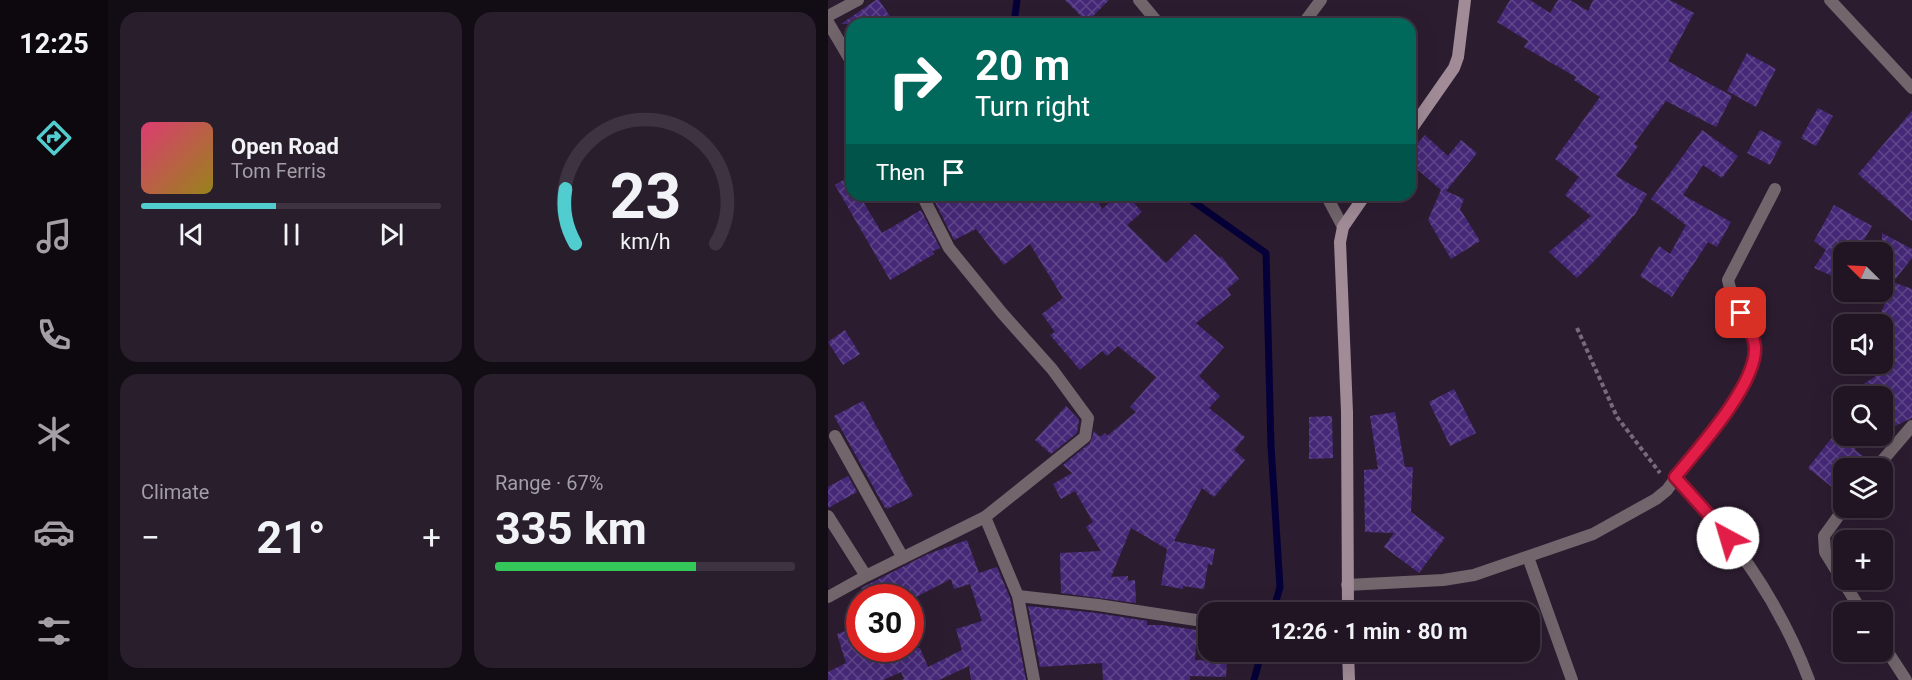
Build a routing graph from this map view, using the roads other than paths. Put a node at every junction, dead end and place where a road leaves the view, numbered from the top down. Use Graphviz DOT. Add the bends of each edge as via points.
graph roads {
  1 [pos="858,0"];
  2 [pos="1139,0"];
  3 [pos="1321,0"];
  4 [pos="1465,0"];
  5 [pos="1830,0"];
  6 [pos="828,16"];
  7 [pos="1154,18"];
  8 [pos="1308,18"];
  9 [pos="828,21"];
  10 [pos="846,52"];
  11 [pos="1912,88"];
  12 [pos="1416,122"];
  13 [pos="1774,189"];
  14 [pos="925,201"];
  15 [pos="1329,201"];
  16 [pos="1361,201"];
  17 [pos="1343,227"];
  18 [pos="1912,426"];
  19 [pos="835,436"];
  20 [pos="1885,458"];
  21 [pos="1673,482"];
  22 [pos="828,516"];
  23 [pos="985,517"];
  24 [pos="1837,518"];
  25 [pos="1528,557"];
  26 [pos="903,558"];
  27 [pos="866,576"];
  28 [pos="1347,585"];
  29 [pos="1018,596"];
  30 [pos="828,597"];
  31 [pos="1348,602"];
  32 [pos="1856,602"];
  33 [pos="1198,620"];
  34 [pos="1893,660"];
  35 [pos="1348,662"];
  36 [pos="1034,680"];
  37 [pos="1349,680"];
  38 [pos="1572,680"];
  39 [pos="1809,680"];
  40 [pos="1906,680"];
  1 -- 6 [label="street"];
  2 -- 7 [label="street"];
  3 -- 8 [label="street"];
  4 -- 12 [label="street" via="1454,68"];
  5 -- 11 [label="street"];
  9 -- 10 [label="street"];
  13 -- 21 [label="street" via="1728,280 1755,344 1751,369 1723,416"];
  14 -- 23 [label="street" via="949,248 1052,369 1088,418 1086,437"];
  15 -- 17 [label="street"];
  16 -- 17 [label="street"];
  17 -- 28 [label="street" via="1340,242 1347,412"];
  18 -- 20 [label="street"];
  19 -- 26 [label="street"];
  21 -- 25 [label="street" via="1656,499 1610,526"];
  21 -- 39 [label="street" via="1718,525 1758,579"];
  22 -- 27 [label="street"];
  23 -- 26 [label="street"];
  23 -- 29 [label="street"];
  24 -- 32 [label="street" via="1824,536 1824,552"];
  25 -- 28 [label="street" via="1461,578"];
  25 -- 38 [label="street"];
  26 -- 27 [label="street"];
  27 -- 30 [label="street"];
  28 -- 31 [label="street"];
  29 -- 33 [label="street"];
  29 -- 36 [label="street"];
  34 -- 40 [label="street"];
  35 -- 37 [label="street"];
}
